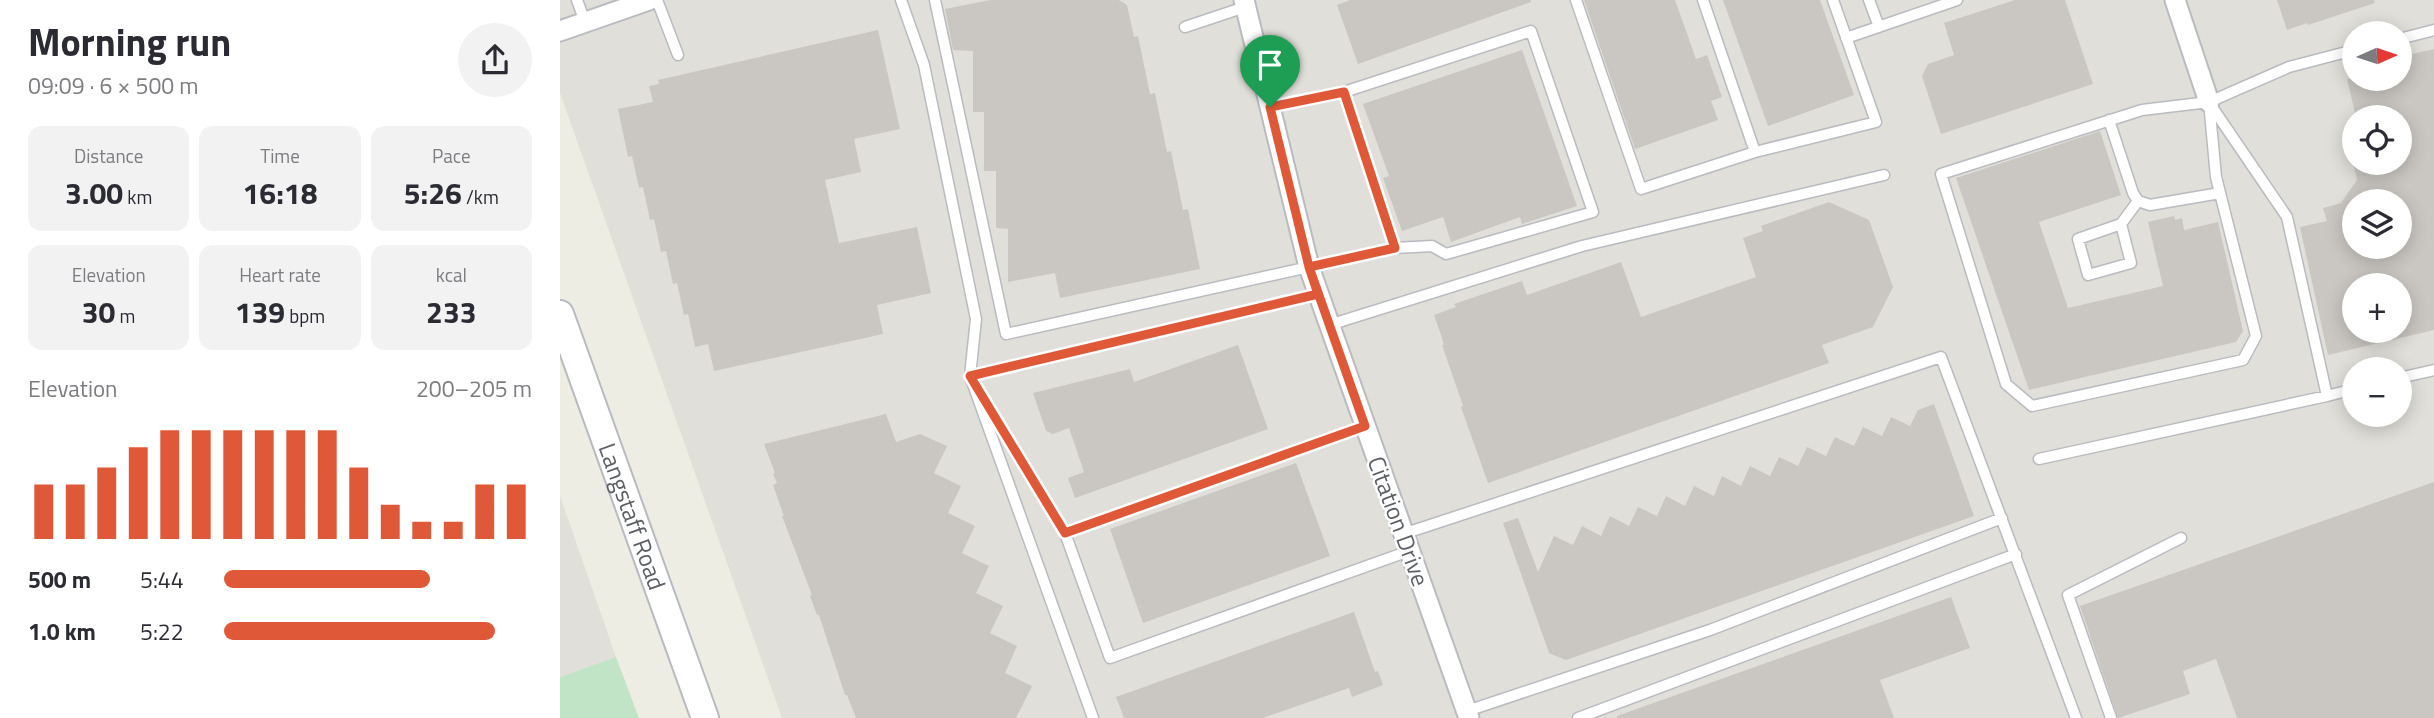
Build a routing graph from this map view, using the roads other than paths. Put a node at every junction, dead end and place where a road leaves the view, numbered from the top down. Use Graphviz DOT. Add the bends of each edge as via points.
graph roads {
  1 [pos="577,0"];
  2 [pos="649,0"];
  3 [pos="657,0"];
  4 [pos="901,0"];
  5 [pos="935,0"];
  6 [pos="1576,0"];
  7 [pos="1703,0"];
  8 [pos="1833,0"];
  9 [pos="1869,0"];
  10 [pos="1957,0"];
  11 [pos="2175,0"];
  12 [pos="1245,4"];
  13 [pos="585,22"];
  14 [pos="1185,27"];
  15 [pos="1879,27"];
  16 [pos="2434,30"];
  17 [pos="560,32"];
  18 [pos="2412,36"];
  19 [pos="1846,38"];
  20 [pos="2342,53"];
  21 [pos="678,55"];
  22 [pos="1344,92"];
  23 [pos="2209,102"];
  24 [pos="1270,107"];
  25 [pos="2109,120"];
  26 [pos="1755,152"];
  27 [pos="1884,175"];
  28 [pos="2220,193"];
  29 [pos="2138,201"];
  30 [pos="2121,223"];
  31 [pos="1395,248"];
  32 [pos="1309,267"];
  33 [pos="1318,294"];
  34 [pos="560,314"];
  35 [pos="1329,325"];
  36 [pos="2434,370"];
  37 [pos="2412,375"];
  38 [pos="970,376"];
  39 [pos="2342,393"];
  40 [pos="2327,396"];
  41 [pos="1365,426"];
  42 [pos="2039,459"];
  43 [pos="2003,518"];
  44 [pos="1065,533"];
  45 [pos="2181,538"];
  46 [pos="1406,542"];
  47 [pos="2016,554"];
  48 [pos="1468,715"];
  49 [pos="705,718"];
  50 [pos="1093,718"];
  51 [pos="1578,718"];
  52 [pos="2076,718"];
  53 [pos="2111,718"];
  1 -- 13 [label="lane"];
  2 -- 13 [label="street"];
  3 -- 21 [label="lane"];
  4 -- 38 [label="lane" via="923,65 976,319"];
  5 -- 32 [label="lane" via="1006,334"];
  6 -- 26 [label="lane" via="1642,188"];
  7 -- 26 [label="lane"];
  8 -- 19 [label="lane"];
  9 -- 15 [label="lane"];
  10 -- 15 [label="lane"];
  11 -- 23 [label="street"];
  12 -- 14 [label="lane"];
  12 -- 24 [label="street, Citation Drive"];
  13 -- 17 [label="street"];
  15 -- 19 [label="lane"];
  16 -- 18 [label="lane"];
  19 -- 26 [label="lane" via="1876,122"];
  20 -- 23 [label="lane" via="2289,67"];
  22 -- 24 [label="lane"];
  22 -- 31 [label="lane"];
  22 -- 31 [label="lane" via="1531,31 1593,212 1446,254 1432,246"];
  23 -- 25 [label="lane" via="2142,110"];
  23 -- 28 [label="lane"];
  23 -- 40 [label="lane" via="2287,217"];
  24 -- 32 [label="street, Citation Drive"];
  25 -- 28 [label="lane" via="1941,174 2006,384 2032,406 2243,360 2256,337"];
  25 -- 29 [label="lane"];
  27 -- 35 [label="lane" via="1582,246"];
  28 -- 29 [label="lane" via="2150,205"];
  29 -- 30 [label="lane"];
  30 -- 30 [label="lane" via="2131,263 2088,275 2078,239"];
  31 -- 32 [label="lane"];
  32 -- 33 [label="street, Citation Drive"];
  33 -- 35 [label="street, Citation Drive"];
  33 -- 38 [label="lane"];
  34 -- 49 [label="main road, Langstaff Road"];
  35 -- 41 [label="street, Citation Drive"];
  36 -- 37 [label="lane"];
  38 -- 44 [label="lane"];
  38 -- 50 [label="lane"];
  39 -- 40 [label="lane"];
  40 -- 42 [label="lane"];
  41 -- 44 [label="lane"];
  41 -- 46 [label="street, Citation Drive"];
  43 -- 46 [label="lane" via="1941,357"];
  43 -- 47 [label="lane"];
  43 -- 48 [label="lane"];
  44 -- 46 [label="lane" via="1110,658"];
  45 -- 53 [label="lane" via="2068,595"];
  46 -- 48 [label="street, Citation Drive"];
  47 -- 51 [label="lane"];
  47 -- 52 [label="lane"];
}
